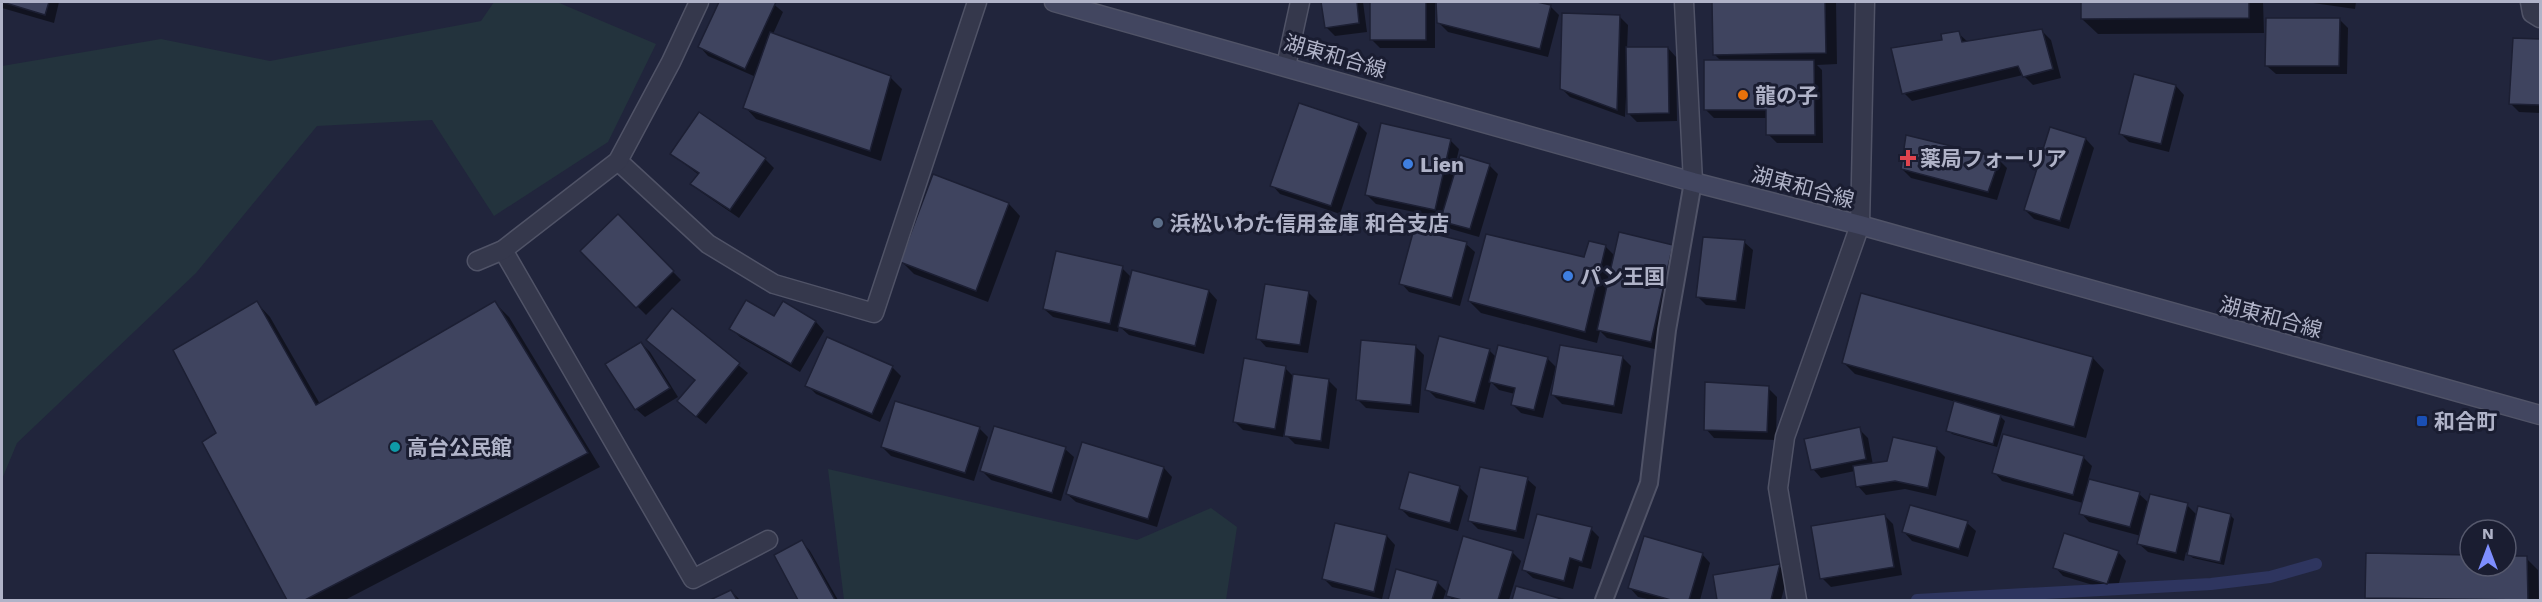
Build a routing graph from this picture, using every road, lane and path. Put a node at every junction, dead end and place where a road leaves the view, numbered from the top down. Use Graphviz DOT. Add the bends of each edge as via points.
graph roads {
  1 [pos="699,2"];
  2 [pos="977,2"];
  3 [pos="1054,2"];
  4 [pos="1300,2"];
  5 [pos="1684,2"];
  6 [pos="1865,2"];
  7 [pos="2530,2"];
  8 [pos="2541,18"];
  9 [pos="1286,66"];
  10 [pos="618,161"];
  11 [pos="1694,182"];
  12 [pos="1860,225"];
  13 [pos="503,250"];
  14 [pos="477,261"];
  15 [pos="2541,414"];
  16 [pos="768,540"];
  17 [pos="1604,600"];
  18 [pos="1797,600"];
  1 -- 10 [label="street"];
  2 -- 10 [label="street" via="874,313 774,284 708,244"];
  3 -- 9 [label="main road, 湖東和合線"];
  4 -- 9 [label="street"];
  5 -- 11 [label="street"];
  6 -- 12 [label="street"];
  7 -- 8 [label="street" via="2532,13"];
  9 -- 11 [label="main road, 湖東和合線"];
  10 -- 13 [label="street"];
  11 -- 12 [label="main road, 湖東和合線"];
  11 -- 17 [label="lane" via="1667,330 1650,483"];
  12 -- 15 [label="main road, 湖東和合線"];
  12 -- 18 [label="street" via="1785,437 1778,488"];
  13 -- 14 [label="street"];
  13 -- 16 [label="street" via="693,579"];
}
